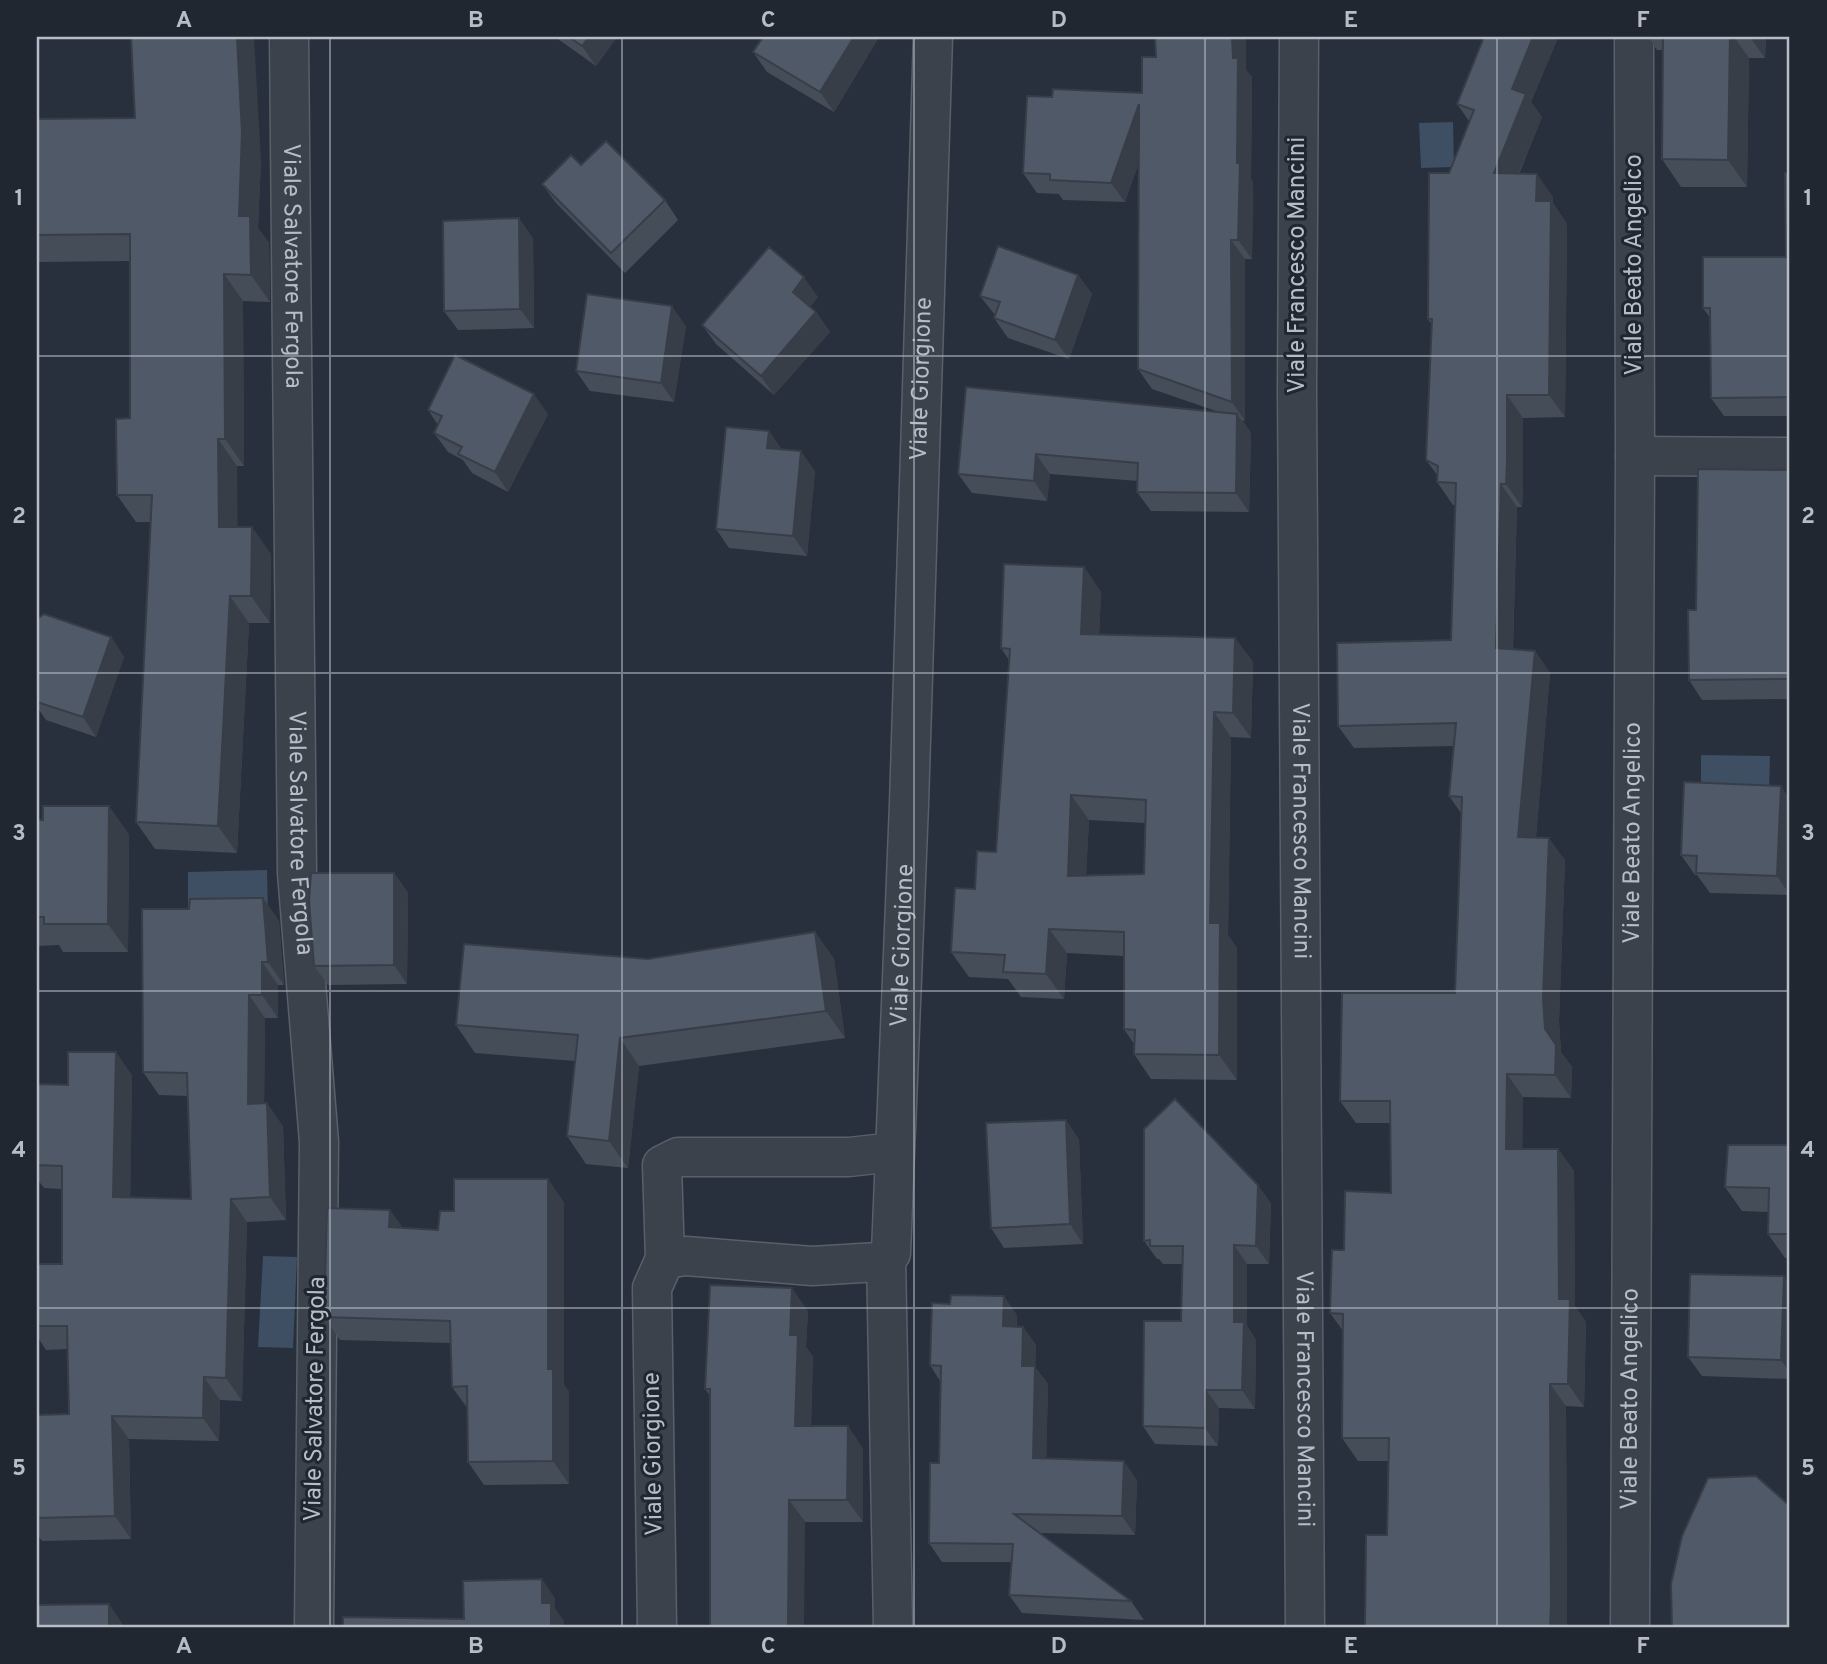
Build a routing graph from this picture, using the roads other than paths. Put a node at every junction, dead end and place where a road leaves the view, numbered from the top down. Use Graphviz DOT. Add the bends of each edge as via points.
graph roads {
  1 [pos="289,37"];
  2 [pos="933,37"];
  3 [pos="1299,37"];
  4 [pos="1634,37"];
  5 [pos="1635,456"];
  6 [pos="1790,457"];
  7 [pos="894,1152"];
  8 [pos="886,1257"];
  9 [pos="665,1259"];
  10 [pos="314,1627"];
  11 [pos="657,1627"];
  12 [pos="893,1627"];
  13 [pos="1305,1627"];
  14 [pos="1630,1627"];
  1 -- 10 [label="street, Viale Salvatore Fergola" via="297,873 319,1142"];
  2 -- 7 [label="street, Viale Giorgione"];
  3 -- 13 [label="street, Viale Francesco Mancini"];
  4 -- 5 [label="street, Viale Beato Angelico"];
  5 -- 6 [label="street"];
  5 -- 14 [label="street, Viale Beato Angelico"];
  7 -- 8 [label="street, Viale Giorgione" via="891,1253"];
  7 -- 9 [label="street" via="849,1157 678,1157 662,1165"];
  8 -- 9 [label="street" via="877,1262 812,1266 686,1256"];
  8 -- 12 [label="street, Viale Giorgione"];
  9 -- 11 [label="street, Viale Giorgione" via="652,1287"];
}
